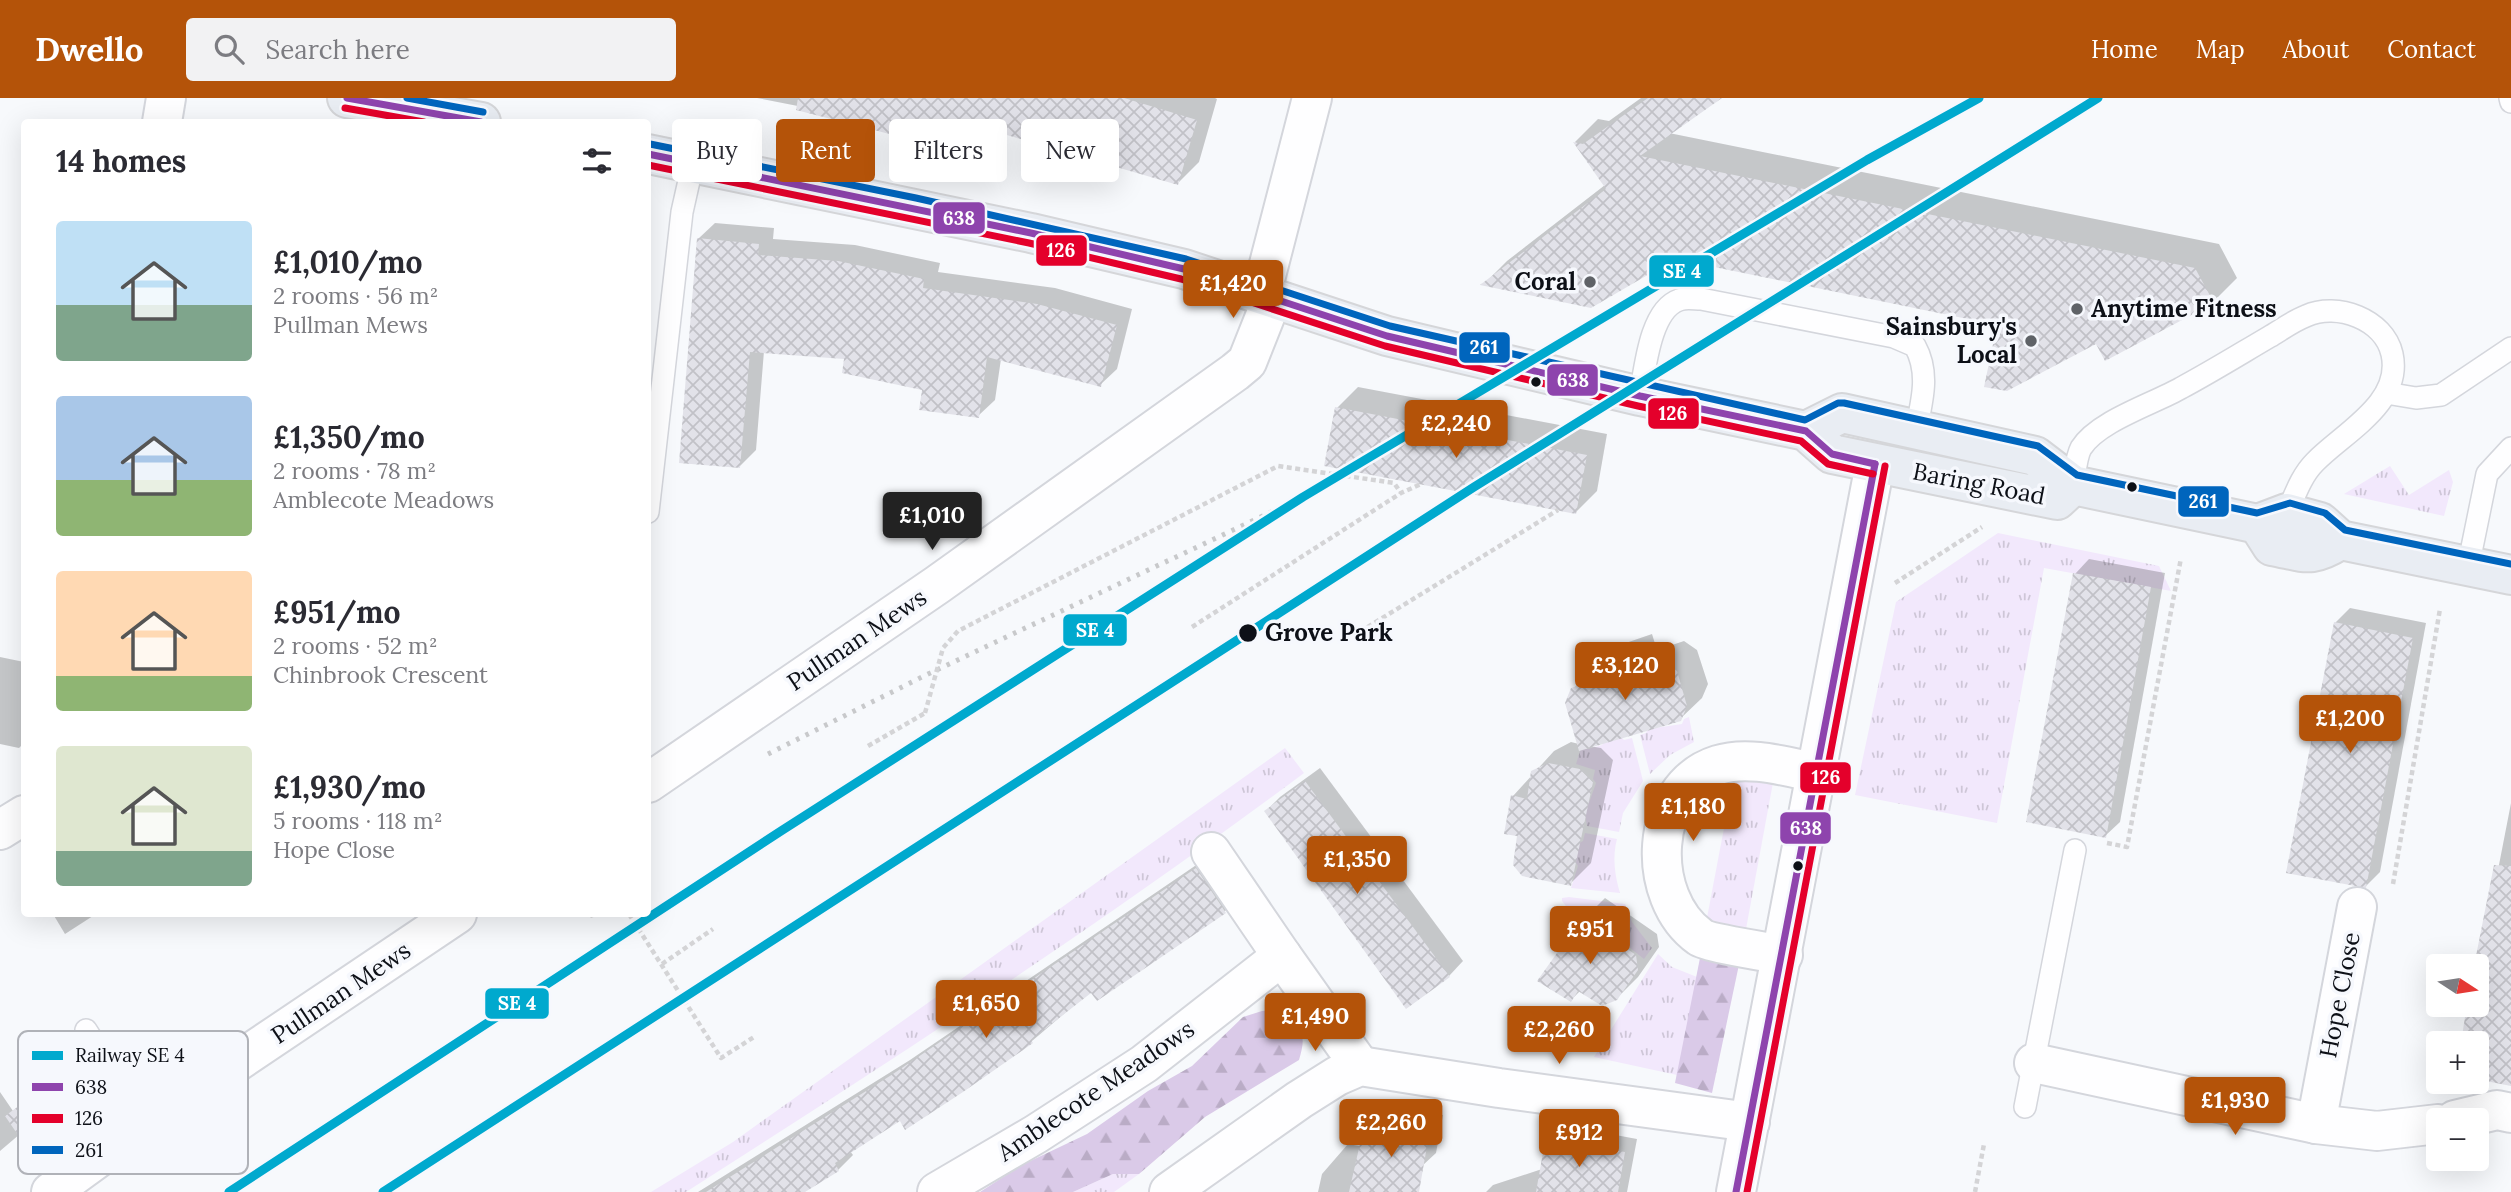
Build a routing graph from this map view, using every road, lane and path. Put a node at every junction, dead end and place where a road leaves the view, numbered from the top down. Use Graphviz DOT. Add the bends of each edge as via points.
graph roads {
  1 [pos="166,98"];
  2 [pos="1312,98"];
  3 [pos="367,99"];
  4 [pos="162,119"];
  5 [pos="466,119"];
  6 [pos="651,155"];
  7 [pos="672,159"];
  8 [pos="762,177"];
  9 [pos="689,182"];
  10 [pos="1266,297"];
  11 [pos="2511,348"];
  12 [pos="2386,393"];
  13 [pos="1640,396"];
  14 [pos="1916,429"];
  15 [pos="1805,432"];
  16 [pos="2511,448"];
  17 [pos="1875,464"];
  18 [pos="1421,484"];
  19 [pos="2073,485"];
  20 [pos="651,486"];
  21 [pos="1401,493"];
  22 [pos="1558,510"];
  23 [pos="2273,519"];
  24 [pos="1984,526"];
  25 [pos="2181,558"];
  26 [pos="2468,567"];
  27 [pos="2511,575"];
  28 [pos="1888,587"];
  29 [pos="2440,609"];
  30 [pos="1192,627"];
  31 [pos="1353,636"];
  32 [pos="868,746"];
  33 [pos="1818,773"];
  34 [pos="651,781"];
  35 [pos="21,817"];
  36 [pos="0,830"];
  37 [pos="2105,843"];
  38 [pos="2075,850"];
  39 [pos="1211,852"];
  40 [pos="2374,902"];
  41 [pos="453,917"];
  42 [pos="631,917"];
  43 [pos="713,929"];
  44 [pos="1783,955"];
  45 [pos="1282,956"];
  46 [pos="662,964"];
  47 [pos="754,1037"];
  48 [pos="248,1054"];
  49 [pos="2034,1063"];
  50 [pos="1360,1066"];
  51 [pos="2025,1107"];
  52 [pos="2489,1112"];
  53 [pos="2511,1113"];
  54 [pos="1750,1122"];
  55 [pos="2316,1124"];
  56 [pos="2426,1125"];
  57 [pos="1984,1144"];
  58 [pos="76,1174"];
  59 [pos="51,1192"];
  60 [pos="937,1192"];
  61 [pos="1169,1192"];
  62 [pos="1736,1192"];
  63 [pos="1975,1192"];
  1 -- 4 [label="street"];
  2 -- 10 [label="street, Pullman Mews"];
  3 -- 5 [label="main road"];
  6 -- 7 [label="main road, Baring Road"];
  8 -- 10 [label="main road, Baring Road" via="1184,269"];
  9 -- 20 [label="lane"];
  10 -- 13 [label="main road, Baring Road" via="1370,331"];
  10 -- 34 [label="street, Pullman Mews" via="1247,362 948,578"];
  11 -- 12 [label="lane" via="2441,395 2416,398"];
  12 -- 19 [label="lane" via="2393,373 2392,354 2371,322 2332,312 2307,315 2180,389 2100,429 2080,449"];
  12 -- 23 [label="lane" via="2362,422 2314,462"];
  13 -- 14 [label="lane" via="1654,328 1663,313 1681,299 1701,299 1894,337 1915,346 1924,377"];
  13 -- 15 [label="main road, Baring Road"];
  14 -- 15 [label="main road, Baring Road" via="1842,413"];
  14 -- 19 [label="main road, Baring Road" via="2035,456"];
  15 -- 17 [label="main road, Baring Road" via="1832,454"];
  16 -- 26 [label="lane" via="2487,474"];
  17 -- 19 [label="main road, Baring Road" via="2057,500"];
  17 -- 33 [label="street"];
  18 -- 21 [label="path"];
  19 -- 23 [label="main road, Baring Road"];
  21 -- 30 [label="path"];
  21 -- 32 [label="path, bridge" via="1394,484 1278,466 958,631 943,648 925,713"];
  22 -- 31 [label="path"];
  23 -- 26 [label="main road" via="2273,546 2315,554 2340,540"];
  24 -- 28 [label="path"];
  25 -- 37 [label="path" via="2127,847"];
  26 -- 27 [label="main road"];
  29 -- 40 [label="path"];
  33 -- 44 [label="street"];
  33 -- 44 [label="street" via="1740,760 1717,765 1682,789 1669,811 1662,859 1665,885 1686,925 1702,940"];
  35 -- 36 [label="street"];
  38 -- 49 [label="lane"];
  39 -- 45 [label="street"];
  40 -- 55 [label="street, Hope Close"];
  41 -- 48 [label="street, Pullman Mews"];
  42 -- 46 [label="path"];
  43 -- 46 [label="path"];
  44 -- 54 [label="street"];
  45 -- 50 [label="street"];
  45 -- 60 [label="street, Amblecote Meadows" via="1144,1064"];
  46 -- 47 [label="path" via="721,1058"];
  49 -- 51 [label="lane"];
  49 -- 55 [label="street"];
  50 -- 54 [label="street"];
  50 -- 61 [label="street" via="1299,1100"];
  52 -- 53 [label="street"];
  54 -- 62 [label="street"];
  55 -- 56 [label="street" via="2377,1130"];
  57 -- 63 [label="path"];
  58 -- 59 [label="street, Pullman Mews"];
}
